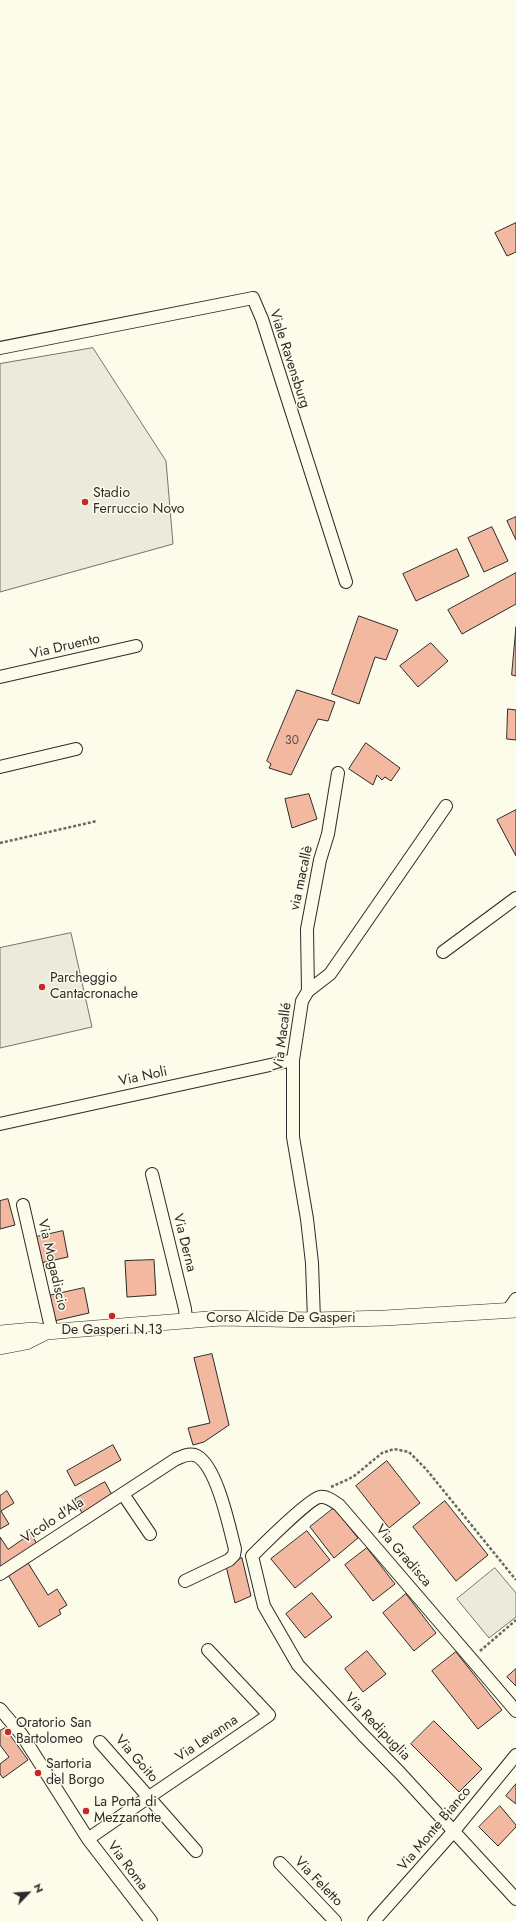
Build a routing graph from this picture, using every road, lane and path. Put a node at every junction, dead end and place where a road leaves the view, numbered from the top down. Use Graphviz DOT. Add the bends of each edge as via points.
graph roads {
  1 [pos="0,348"];
  2 [pos="346,582"];
  3 [pos="136,646"];
  4 [pos="0,677"];
  5 [pos="76,749"];
  6 [pos="0,767"];
  7 [pos="338,773"];
  8 [pos="446,806"];
  9 [pos="97,821"];
  10 [pos="0,843"];
  11 [pos="516,898"];
  12 [pos="443,952"];
  13 [pos="308,991"];
  14 [pos="293,1060"];
  15 [pos="0,1124"];
  16 [pos="152,1174"];
  17 [pos="23,1205"];
  18 [pos="513,1306"];
  19 [pos="186,1320"];
  20 [pos="314,1320"];
  21 [pos="49,1332"];
  22 [pos="0,1333"];
  23 [pos="0,1347"];
  24 [pos="123,1494"];
  25 [pos="318,1497"];
  26 [pos="150,1534"];
  27 [pos="0,1574"];
  28 [pos="516,1580"];
  29 [pos="185,1581"];
  30 [pos="516,1620"];
  31 [pos="208,1650"];
  32 [pos="472,1659"];
  33 [pos="0,1709"];
  34 [pos="516,1711"];
  35 [pos="100,1742"];
  36 [pos="516,1755"];
  37 [pos="148,1797"];
  38 [pos="453,1832"];
  39 [pos="88,1839"];
  40 [pos="196,1851"];
  41 [pos="280,1863"];
  42 [pos="516,1899"];
  43 [pos="151,1921"];
  44 [pos="335,1921"];
  45 [pos="374,1921"];
  1 -- 2 [label="street, Viale Ravensburg" via="253,298 262,319"];
  3 -- 4 [label="street, Via Druento"];
  5 -- 6 [label="street"];
  7 -- 13 [label="street, via macallè" via="328,834 320,860 307,929"];
  8 -- 13 [label="street, Via Macallé" via="330,974"];
  9 -- 10 [label="path"];
  11 -- 12 [label="street"];
  13 -- 14 [label="street, Via Macallé" via="302,1001"];
  14 -- 15 [label="street, Via Noli"];
  14 -- 20 [label="street, Via Macallé" via="293,1137 307,1219"];
  16 -- 19 [label="street, Via Derna"];
  17 -- 21 [label="street, Via Mogadiscio"];
  18 -- 20 [label="street, Corso Alcide De Gasperi" via="385,1318"];
  19 -- 20 [label="street, Corso Alcide De Gasperi"];
  19 -- 21 [label="street, Corso Alcide De Gasperi"];
  21 -- 22 [label="street, Corso Alcide De Gasperi"];
  21 -- 23 [label="street, Corso Alcide De Gasperi" via="26,1342"];
  24 -- 26 [label="street"];
  24 -- 27 [label="street, Vicolo d'Ala"];
  24 -- 29 [label="street, Vicolo d'Ala" via="176,1459 188,1455 196,1456 209,1470 220,1493 235,1548 234,1555 229,1560"];
  25 -- 28 [label="path" via="333,1486 353,1477 382,1453 394,1449 409,1452 426,1469"];
  25 -- 32 [label="street, Via Gradisca" via="325,1497 339,1505"];
  25 -- 38 [label="street, Via Redipuglia" via="252,1556 264,1606 298,1665"];
  30 -- 32 [label="path"];
  31 -- 37 [label="street, Via Levanna" via="269,1715"];
  32 -- 34 [label="street, Via Gradisca"];
  33 -- 39 [label="street, Via Roma" via="22,1735"];
  35 -- 37 [label="street, Via Goito"];
  36 -- 38 [label="street, Via Monte Bianco"];
  37 -- 39 [label="street, Via Levanna"];
  37 -- 40 [label="street, Via Goito"];
  38 -- 42 [label="street, Via Redipuglia"];
  38 -- 45 [label="street, Via Monte Bianco"];
  39 -- 43 [label="street, Via Roma"];
  41 -- 44 [label="street, Via Feletto"];
}
